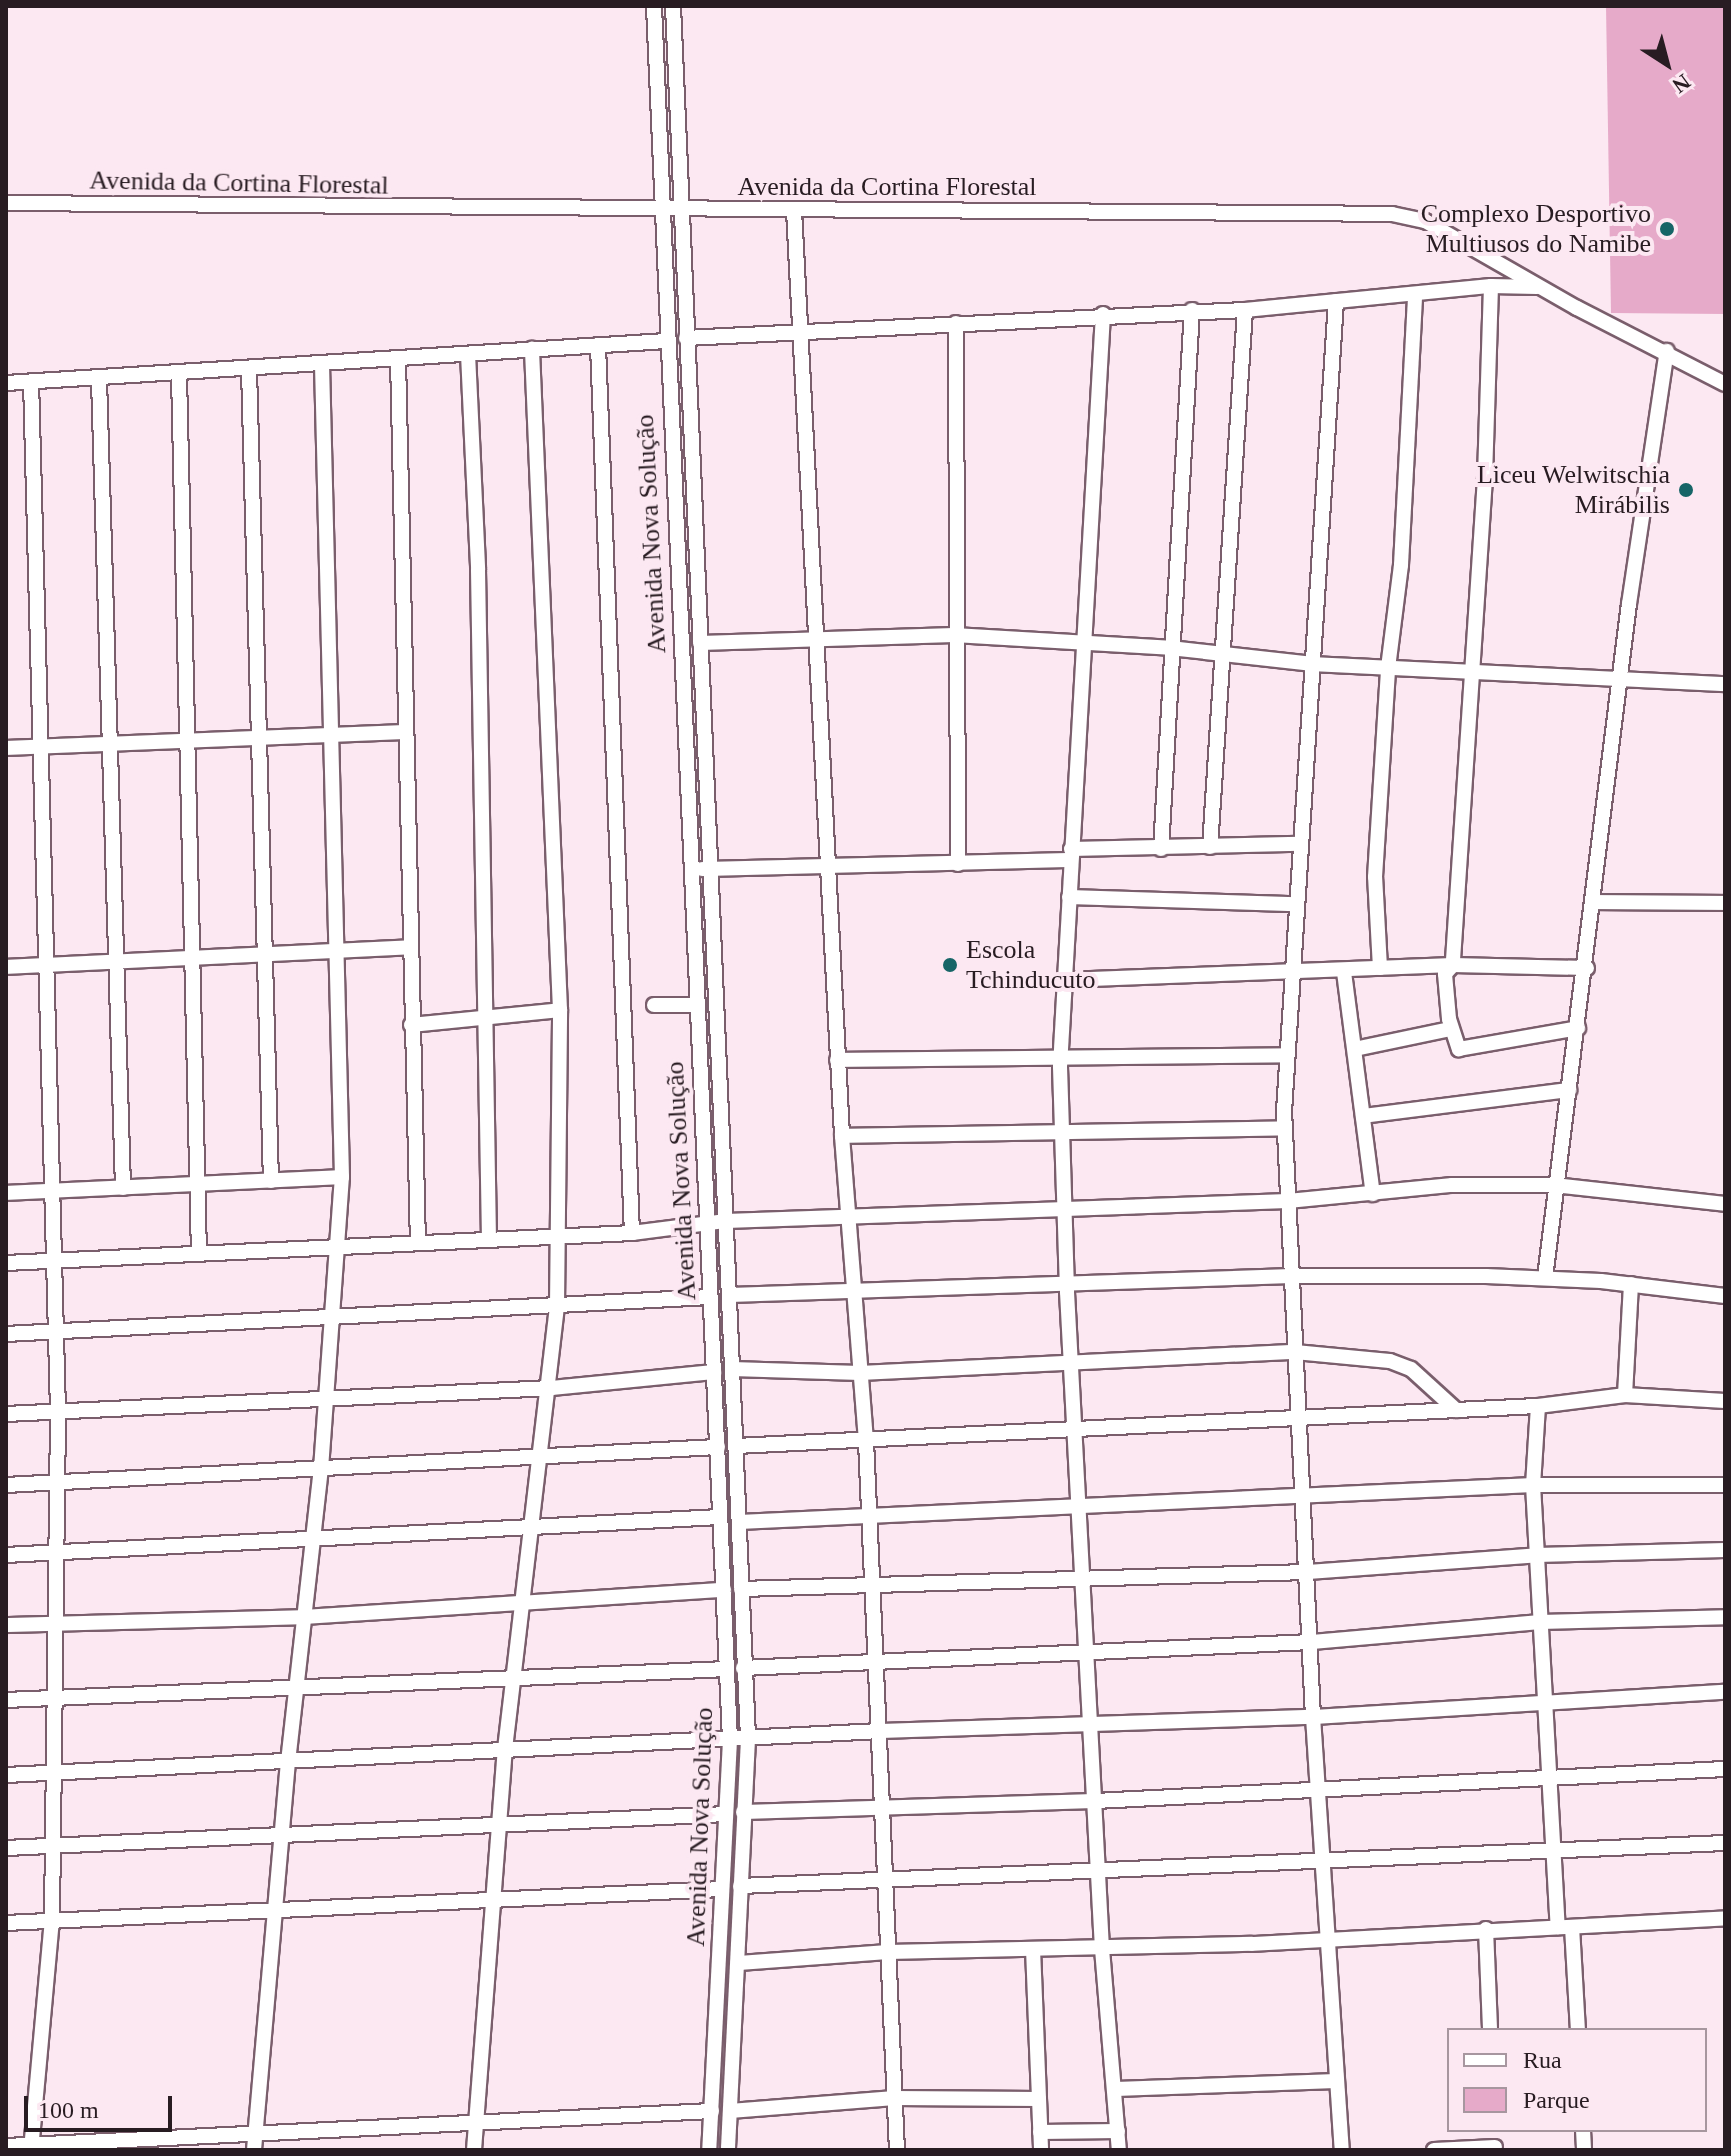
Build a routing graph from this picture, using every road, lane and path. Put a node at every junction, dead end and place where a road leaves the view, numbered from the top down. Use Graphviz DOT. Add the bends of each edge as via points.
graph roads {
  1 [pos="654,6"];
  2 [pos="673,6"];
  3 [pos="6,203"];
  4 [pos="661,210"];
  5 [pos="681,210"];
  6 [pos="794,210"];
  7 [pos="1491,286"];
  8 [pos="1542,287"];
  9 [pos="1415,295"];
  10 [pos="1336,301"];
  11 [pos="1192,310"];
  12 [pos="1245,310"];
  13 [pos="1103,314"];
  14 [pos="956,323"];
  15 [pos="798,330"];
  16 [pos="686,338"];
  17 [pos="667,341"];
  18 [pos="598,345"];
  19 [pos="532,349"];
  20 [pos="1667,351"];
  21 [pos="468,354"];
  22 [pos="398,358"];
  23 [pos="322,364"];
  24 [pos="249,369"];
  25 [pos="179,374"];
  26 [pos="99,379"];
  27 [pos="31,382"];
  28 [pos="6,383"];
  29 [pos="1725,384"];
  30 [pos="954,635"];
  31 [pos="816,641"];
  32 [pos="1086,642"];
  33 [pos="700,643"];
  34 [pos="1170,648"];
  35 [pos="1222,654"];
  36 [pos="1313,664"];
  37 [pos="1388,668"];
  38 [pos="1469,670"];
  39 [pos="1620,682"];
  40 [pos="1725,684"];
  41 [pos="404,732"];
  42 [pos="331,733"];
  43 [pos="260,735"];
  44 [pos="187,740"];
  45 [pos="110,742"];
  46 [pos="40,745"];
  47 [pos="6,748"];
  48 [pos="1300,844"];
  49 [pos="1210,847"];
  50 [pos="1161,849"];
  51 [pos="1071,854"];
  52 [pos="958,864"];
  53 [pos="709,868"];
  54 [pos="826,868"];
  55 [pos="689,869"];
  56 [pos="1069,897"];
  57 [pos="1595,902"];
  58 [pos="1725,903"];
  59 [pos="1296,904"];
  60 [pos="409,947"];
  61 [pos="337,952"];
  62 [pos="264,955"];
  63 [pos="192,959"];
  64 [pos="45,964"];
  65 [pos="117,964"];
  66 [pos="1453,965"];
  67 [pos="6,967"];
  68 [pos="1380,968"];
  69 [pos="1587,968"];
  70 [pos="1344,972"];
  71 [pos="1291,975"];
  72 [pos="1065,980"];
  73 [pos="654,1005"];
  74 [pos="697,1005"];
  75 [pos="560,1010"];
  76 [pos="484,1016"];
  77 [pos="411,1025"];
  78 [pos="1578,1028"];
  79 [pos="1450,1029"];
  80 [pos="1355,1049"];
  81 [pos="1286,1055"];
  82 [pos="837,1060"];
  83 [pos="1060,1060"];
  84 [pos="1569,1090"];
  85 [pos="1363,1116"];
  86 [pos="1285,1128"];
  87 [pos="1062,1135"];
  88 [pos="842,1136"];
  89 [pos="342,1177"];
  90 [pos="271,1181"];
  91 [pos="198,1184"];
  92 [pos="1554,1185"];
  93 [pos="123,1188"];
  94 [pos="51,1191"];
  95 [pos="6,1193"];
  96 [pos="1373,1194"];
  97 [pos="1288,1201"];
  98 [pos="1725,1204"];
  99 [pos="1065,1207"];
  100 [pos="850,1218"];
  101 [pos="726,1221"];
  102 [pos="706,1224"];
  103 [pos="632,1233"];
  104 [pos="559,1236"];
  105 [pos="489,1239"];
  106 [pos="418,1243"];
  107 [pos="335,1247"];
  108 [pos="199,1254"];
  109 [pos="55,1261"];
  110 [pos="6,1263"];
  111 [pos="1292,1276"];
  112 [pos="1545,1278"];
  113 [pos="1066,1283"];
  114 [pos="1631,1284"];
  115 [pos="856,1290"];
  116 [pos="730,1295"];
  117 [pos="1725,1296"];
  118 [pos="710,1297"];
  119 [pos="557,1306"];
  120 [pos="330,1317"];
  121 [pos="58,1331"];
  122 [pos="6,1334"];
  123 [pos="1295,1352"];
  124 [pos="1072,1363"];
  125 [pos="732,1369"];
  126 [pos="714,1372"];
  127 [pos="860,1373"];
  128 [pos="551,1388"];
  129 [pos="1625,1395"];
  130 [pos="325,1399"];
  131 [pos="1725,1401"];
  132 [pos="1538,1406"];
  133 [pos="1456,1410"];
  134 [pos="58,1411"];
  135 [pos="6,1414"];
  136 [pos="1299,1419"];
  137 [pos="1077,1430"];
  138 [pos="866,1441"];
  139 [pos="736,1446"];
  140 [pos="718,1447"];
  141 [pos="540,1457"];
  142 [pos="321,1469"];
  143 [pos="54,1482"];
  144 [pos="6,1485"];
  145 [pos="1533,1485"];
  146 [pos="1725,1485"];
  147 [pos="1303,1495"];
  148 [pos="1080,1504"];
  149 [pos="868,1515"];
  150 [pos="720,1517"];
  151 [pos="739,1522"];
  152 [pos="530,1527"];
  153 [pos="312,1539"];
  154 [pos="1725,1550"];
  155 [pos="52,1553"];
  156 [pos="6,1555"];
  157 [pos="1537,1555"];
  158 [pos="1308,1572"];
  159 [pos="1083,1577"];
  160 [pos="873,1585"];
  161 [pos="741,1589"];
  162 [pos="724,1590"];
  163 [pos="522,1603"];
  164 [pos="303,1617"];
  165 [pos="1725,1617"];
  166 [pos="52,1622"];
  167 [pos="1540,1622"];
  168 [pos="6,1625"];
  169 [pos="1312,1642"];
  170 [pos="1088,1650"];
  171 [pos="876,1658"];
  172 [pos="743,1668"];
  173 [pos="727,1669"];
  174 [pos="516,1678"];
  175 [pos="296,1690"];
  176 [pos="1725,1692"];
  177 [pos="52,1698"];
  178 [pos="6,1700"];
  179 [pos="1544,1700"];
  180 [pos="1313,1717"];
  181 [pos="1092,1723"];
  182 [pos="880,1731"];
  183 [pos="748,1739"];
  184 [pos="730,1740"];
  185 [pos="505,1749"];
  186 [pos="288,1762"];
  187 [pos="1725,1769"];
  188 [pos="54,1772"];
  189 [pos="6,1775"];
  190 [pos="1547,1778"];
  191 [pos="1318,1790"];
  192 [pos="1095,1801"];
  193 [pos="882,1808"];
  194 [pos="743,1812"];
  195 [pos="726,1814"];
  196 [pos="500,1823"];
  197 [pos="283,1833"];
  198 [pos="1725,1843"];
  199 [pos="54,1845"];
  200 [pos="6,1848"];
  201 [pos="1551,1852"];
  202 [pos="1322,1861"];
  203 [pos="1098,1872"];
  204 [pos="885,1877"];
  205 [pos="740,1886"];
  206 [pos="721,1889"];
  207 [pos="492,1899"];
  208 [pos="279,1909"];
  209 [pos="1725,1918"];
  210 [pos="52,1920"];
  211 [pos="6,1923"];
  212 [pos="1565,1927"];
  213 [pos="1486,1929"];
  214 [pos="1327,1938"];
  215 [pos="1033,1949"];
  216 [pos="1102,1949"];
  217 [pos="888,1952"];
  218 [pos="739,1963"];
  219 [pos="1490,2028"];
  220 [pos="1578,2028"];
  221 [pos="1336,2081"];
  222 [pos="1116,2089"];
  223 [pos="894,2098"];
  224 [pos="1039,2099"];
  225 [pos="712,2111"];
  226 [pos="730,2111"];
  227 [pos="476,2123"];
  228 [pos="1118,2131"];
  229 [pos="1040,2132"];
  230 [pos="255,2134"];
  231 [pos="6,2146"];
  232 [pos="31,2147"];
  233 [pos="1495,2148"];
  234 [pos="254,2150"];
  235 [pos="474,2150"];
  236 [pos="709,2150"];
  237 [pos="728,2150"];
  238 [pos="897,2150"];
  239 [pos="1041,2150"];
  240 [pos="1119,2150"];
  241 [pos="1342,2150"];
  242 [pos="1434,2150"];
  1 -- 4 [label="street, Avenida Nova Solução"];
  2 -- 5 [label="street, Avenida Nova Solução"];
  3 -- 4 [label="street, Avenida da Cortina Florestal"];
  4 -- 5 [label="street, Avenida da Cortina Florestal"];
  4 -- 17 [label="street, Avenida Nova Solução"];
  5 -- 6 [label="street, Avenida da Cortina Florestal"];
  5 -- 16 [label="street, Avenida Nova Solução"];
  6 -- 8 [label="street, Avenida da Cortina Florestal" via="1392,214 1425,221"];
  6 -- 15 [label="street"];
  7 -- 8 [label="street"];
  7 -- 9 [label="street"];
  7 -- 38 [label="street" via="1485,478"];
  8 -- 20 [label="street, Avenida da Cortina Florestal"];
  9 -- 10 [label="street"];
  9 -- 37 [label="street" via="1401,565"];
  10 -- 12 [label="street"];
  10 -- 36 [label="street"];
  11 -- 12 [label="street"];
  11 -- 13 [label="street"];
  11 -- 34 [label="street"];
  12 -- 35 [label="street"];
  13 -- 14 [label="street"];
  13 -- 32 [label="street"];
  14 -- 15 [label="street"];
  14 -- 30 [label="street"];
  15 -- 16 [label="street"];
  15 -- 31 [label="street"];
  16 -- 33 [label="street, Avenida Nova Solução"];
  17 -- 18 [label="street"];
  17 -- 55 [label="street, Avenida Nova Solução"];
  18 -- 19 [label="street"];
  18 -- 103 [label="street"];
  19 -- 21 [label="street"];
  19 -- 75 [label="street"];
  20 -- 29 [label="street, Avenida da Cortina Florestal"];
  20 -- 39 [label="street"];
  21 -- 22 [label="street"];
  21 -- 76 [label="street" via="478,570"];
  22 -- 23 [label="street"];
  22 -- 41 [label="street"];
  23 -- 24 [label="street"];
  23 -- 42 [label="street"];
  24 -- 25 [label="street"];
  24 -- 43 [label="street"];
  25 -- 26 [label="street"];
  25 -- 44 [label="street"];
  26 -- 27 [label="street"];
  26 -- 45 [label="street"];
  27 -- 28 [label="street"];
  27 -- 46 [label="street"];
  30 -- 31 [label="street"];
  30 -- 32 [label="street"];
  30 -- 52 [label="street"];
  31 -- 33 [label="street"];
  31 -- 54 [label="street"];
  32 -- 34 [label="street"];
  32 -- 51 [label="street"];
  33 -- 53 [label="street, Avenida Nova Solução"];
  34 -- 35 [label="street"];
  34 -- 50 [label="street"];
  35 -- 36 [label="street"];
  35 -- 49 [label="street"];
  36 -- 37 [label="street"];
  36 -- 48 [label="street"];
  37 -- 38 [label="street"];
  37 -- 68 [label="street" via="1375,877"];
  38 -- 39 [label="street"];
  38 -- 66 [label="street"];
  39 -- 40 [label="street"];
  39 -- 57 [label="street"];
  41 -- 42 [label="street"];
  41 -- 60 [label="street"];
  42 -- 43 [label="street"];
  42 -- 61 [label="street"];
  43 -- 44 [label="street"];
  43 -- 62 [label="street"];
  44 -- 45 [label="street"];
  44 -- 63 [label="street"];
  45 -- 46 [label="street"];
  45 -- 65 [label="street"];
  46 -- 47 [label="street"];
  46 -- 64 [label="street"];
  48 -- 49 [label="street"];
  48 -- 59 [label="street"];
  49 -- 50 [label="street"];
  50 -- 51 [label="street"];
  51 -- 52 [label="street"];
  51 -- 56 [label="street"];
  52 -- 54 [label="street"];
  53 -- 54 [label="street"];
  53 -- 55 [label="street"];
  53 -- 101 [label="street, Avenida Nova Solução"];
  54 -- 82 [label="street"];
  55 -- 74 [label="street, Avenida Nova Solução"];
  56 -- 59 [label="street"];
  56 -- 72 [label="street"];
  57 -- 58 [label="street"];
  57 -- 69 [label="street"];
  59 -- 71 [label="street"];
  60 -- 61 [label="street"];
  60 -- 77 [label="street"];
  61 -- 62 [label="street"];
  61 -- 89 [label="street"];
  62 -- 63 [label="street"];
  62 -- 90 [label="street"];
  63 -- 65 [label="street"];
  63 -- 91 [label="street"];
  64 -- 65 [label="street"];
  64 -- 67 [label="street"];
  64 -- 94 [label="street"];
  65 -- 93 [label="street"];
  66 -- 68 [label="street"];
  66 -- 69 [label="street"];
  66 -- 79 [label="street" via="1445,974"];
  68 -- 70 [label="street"];
  69 -- 78 [label="street"];
  70 -- 71 [label="street"];
  70 -- 80 [label="street"];
  71 -- 72 [label="street"];
  71 -- 81 [label="street"];
  72 -- 83 [label="street"];
  73 -- 74 [label="street"];
  74 -- 102 [label="street, Avenida Nova Solução"];
  75 -- 76 [label="street"];
  75 -- 104 [label="street"];
  76 -- 77 [label="street"];
  76 -- 105 [label="street"];
  77 -- 106 [label="street"];
  78 -- 79 [label="street" via="1459,1049"];
  78 -- 84 [label="street"];
  79 -- 80 [label="street"];
  80 -- 85 [label="street"];
  81 -- 83 [label="street"];
  81 -- 86 [label="street"];
  82 -- 83 [label="street"];
  82 -- 88 [label="street"];
  83 -- 87 [label="street"];
  84 -- 85 [label="street"];
  84 -- 92 [label="street"];
  85 -- 96 [label="street"];
  86 -- 87 [label="street"];
  86 -- 97 [label="street"];
  87 -- 88 [label="street"];
  87 -- 99 [label="street"];
  88 -- 100 [label="street"];
  89 -- 90 [label="street"];
  89 -- 107 [label="street"];
  90 -- 91 [label="street"];
  91 -- 93 [label="street"];
  91 -- 108 [label="street"];
  92 -- 96 [label="street" via="1452,1185"];
  92 -- 98 [label="street"];
  92 -- 112 [label="street"];
  93 -- 94 [label="street"];
  94 -- 95 [label="street"];
  94 -- 109 [label="street"];
  96 -- 97 [label="street"];
  97 -- 99 [label="street"];
  97 -- 111 [label="street"];
  99 -- 100 [label="street"];
  99 -- 113 [label="street"];
  100 -- 101 [label="street"];
  100 -- 115 [label="street"];
  101 -- 102 [label="street"];
  101 -- 116 [label="street, Avenida Nova Solução"];
  102 -- 103 [label="street"];
  102 -- 118 [label="street, Avenida Nova Solução"];
  103 -- 104 [label="street"];
  104 -- 105 [label="street"];
  104 -- 119 [label="street"];
  105 -- 106 [label="street"];
  106 -- 107 [label="street"];
  107 -- 108 [label="street"];
  107 -- 120 [label="street"];
  108 -- 109 [label="street"];
  109 -- 110 [label="street"];
  109 -- 121 [label="street"];
  111 -- 112 [label="street"];
  111 -- 113 [label="street"];
  111 -- 123 [label="street"];
  112 -- 114 [label="street"];
  113 -- 115 [label="street"];
  113 -- 124 [label="street"];
  114 -- 117 [label="street"];
  114 -- 129 [label="street"];
  115 -- 116 [label="street"];
  115 -- 127 [label="street"];
  116 -- 125 [label="street, Avenida Nova Solução"];
  118 -- 119 [label="street"];
  118 -- 126 [label="street, Avenida Nova Solução"];
  119 -- 120 [label="street"];
  119 -- 128 [label="street"];
  120 -- 121 [label="street"];
  120 -- 130 [label="street"];
  121 -- 122 [label="street"];
  121 -- 134 [label="street"];
  123 -- 124 [label="street"];
  123 -- 133 [label="street" via="1390,1361 1411,1369"];
  123 -- 136 [label="street"];
  124 -- 127 [label="street"];
  124 -- 137 [label="street"];
  125 -- 127 [label="street"];
  125 -- 139 [label="street, Avenida Nova Solução"];
  126 -- 128 [label="street"];
  126 -- 140 [label="street, Avenida Nova Solução"];
  127 -- 138 [label="street"];
  128 -- 130 [label="street"];
  128 -- 141 [label="street"];
  129 -- 131 [label="street"];
  129 -- 132 [label="street"];
  130 -- 134 [label="street"];
  130 -- 142 [label="street"];
  132 -- 133 [label="street"];
  132 -- 145 [label="street"];
  133 -- 136 [label="street"];
  134 -- 135 [label="street"];
  134 -- 143 [label="street"];
  136 -- 137 [label="street"];
  136 -- 147 [label="street"];
  137 -- 138 [label="street"];
  137 -- 148 [label="street"];
  138 -- 139 [label="street"];
  138 -- 149 [label="street"];
  139 -- 151 [label="street, Avenida Nova Solução"];
  140 -- 141 [label="street"];
  140 -- 150 [label="street, Avenida Nova Solução"];
  141 -- 142 [label="street"];
  141 -- 152 [label="street"];
  142 -- 143 [label="street"];
  142 -- 153 [label="street"];
  143 -- 144 [label="street"];
  143 -- 155 [label="street"];
  145 -- 146 [label="street"];
  145 -- 147 [label="street"];
  145 -- 157 [label="street"];
  147 -- 148 [label="street"];
  147 -- 158 [label="street"];
  148 -- 149 [label="street"];
  148 -- 159 [label="street"];
  149 -- 151 [label="street"];
  149 -- 160 [label="street"];
  150 -- 152 [label="street"];
  150 -- 162 [label="street, Avenida Nova Solução"];
  151 -- 161 [label="street, Avenida Nova Solução"];
  152 -- 153 [label="street"];
  152 -- 163 [label="street"];
  153 -- 155 [label="street"];
  153 -- 164 [label="street"];
  154 -- 157 [label="street"];
  155 -- 156 [label="street"];
  155 -- 166 [label="street"];
  157 -- 158 [label="street"];
  157 -- 167 [label="street"];
  158 -- 159 [label="street"];
  158 -- 169 [label="street"];
  159 -- 160 [label="street"];
  159 -- 170 [label="street"];
  160 -- 161 [label="street"];
  160 -- 171 [label="street"];
  161 -- 172 [label="street, Avenida Nova Solução"];
  162 -- 163 [label="street"];
  162 -- 173 [label="street, Avenida Nova Solução"];
  163 -- 164 [label="street"];
  163 -- 174 [label="street"];
  164 -- 166 [label="street"];
  164 -- 175 [label="street"];
  165 -- 167 [label="street"];
  166 -- 168 [label="street"];
  166 -- 177 [label="street"];
  167 -- 169 [label="street"];
  167 -- 179 [label="street"];
  169 -- 170 [label="street"];
  169 -- 180 [label="street"];
  170 -- 171 [label="street"];
  170 -- 181 [label="street"];
  171 -- 172 [label="street"];
  171 -- 182 [label="street"];
  172 -- 183 [label="street, Avenida Nova Solução"];
  173 -- 174 [label="street"];
  173 -- 184 [label="street, Avenida Nova Solução"];
  174 -- 175 [label="street"];
  174 -- 185 [label="street"];
  175 -- 177 [label="street"];
  175 -- 186 [label="street"];
  176 -- 179 [label="street"];
  177 -- 178 [label="street"];
  177 -- 188 [label="street"];
  179 -- 180 [label="street"];
  179 -- 190 [label="street"];
  180 -- 181 [label="street"];
  180 -- 191 [label="street"];
  181 -- 182 [label="street"];
  181 -- 192 [label="street"];
  182 -- 183 [label="street"];
  182 -- 193 [label="street"];
  183 -- 184 [label="street"];
  183 -- 194 [label="street, Avenida Nova Solução"];
  184 -- 185 [label="street"];
  184 -- 195 [label="street, Avenida Nova Solução"];
  185 -- 186 [label="street"];
  185 -- 196 [label="street"];
  186 -- 188 [label="street"];
  186 -- 197 [label="street"];
  187 -- 190 [label="street"];
  188 -- 189 [label="street"];
  188 -- 199 [label="street"];
  190 -- 191 [label="street"];
  190 -- 201 [label="street"];
  191 -- 192 [label="street"];
  191 -- 202 [label="street"];
  192 -- 193 [label="street"];
  192 -- 203 [label="street"];
  193 -- 194 [label="street"];
  193 -- 204 [label="street"];
  194 -- 205 [label="street, Avenida Nova Solução"];
  195 -- 196 [label="street"];
  195 -- 206 [label="street, Avenida Nova Solução"];
  196 -- 197 [label="street"];
  196 -- 207 [label="street"];
  197 -- 199 [label="street"];
  197 -- 208 [label="street"];
  198 -- 201 [label="street"];
  199 -- 200 [label="street"];
  199 -- 210 [label="street"];
  201 -- 202 [label="street"];
  201 -- 212 [label="street"];
  202 -- 203 [label="street"];
  202 -- 214 [label="street"];
  203 -- 204 [label="street"];
  203 -- 216 [label="street"];
  204 -- 205 [label="street"];
  204 -- 217 [label="street"];
  205 -- 218 [label="street, Avenida Nova Solução"];
  206 -- 207 [label="street"];
  206 -- 225 [label="street, Avenida Nova Solução"];
  207 -- 208 [label="street"];
  207 -- 227 [label="street"];
  208 -- 210 [label="street"];
  208 -- 230 [label="street"];
  209 -- 212 [label="street"];
  210 -- 211 [label="street"];
  210 -- 232 [label="street"];
  212 -- 213 [label="street"];
  212 -- 220 [label="street"];
  213 -- 214 [label="street"];
  213 -- 219 [label="street"];
  214 -- 216 [label="street"];
  214 -- 221 [label="street"];
  215 -- 216 [label="street"];
  215 -- 217 [label="street"];
  215 -- 224 [label="street"];
  216 -- 222 [label="street"];
  217 -- 218 [label="street"];
  217 -- 223 [label="street"];
  218 -- 226 [label="street, Avenida Nova Solução"];
  221 -- 222 [label="street"];
  221 -- 241 [label="street"];
  222 -- 228 [label="street"];
  223 -- 224 [label="street"];
  223 -- 226 [label="street"];
  223 -- 238 [label="street"];
  224 -- 229 [label="street"];
  225 -- 227 [label="street"];
  225 -- 236 [label="street, Avenida Nova Solução"];
  226 -- 237 [label="street, Avenida Nova Solução"];
  227 -- 230 [label="street"];
  227 -- 235 [label="street"];
  228 -- 229 [label="street"];
  228 -- 240 [label="street"];
  229 -- 239 [label="street"];
  230 -- 232 [label="street"];
  230 -- 234 [label="street"];
  231 -- 232 [label="street"];
  233 -- 242 [label="street"];
}
